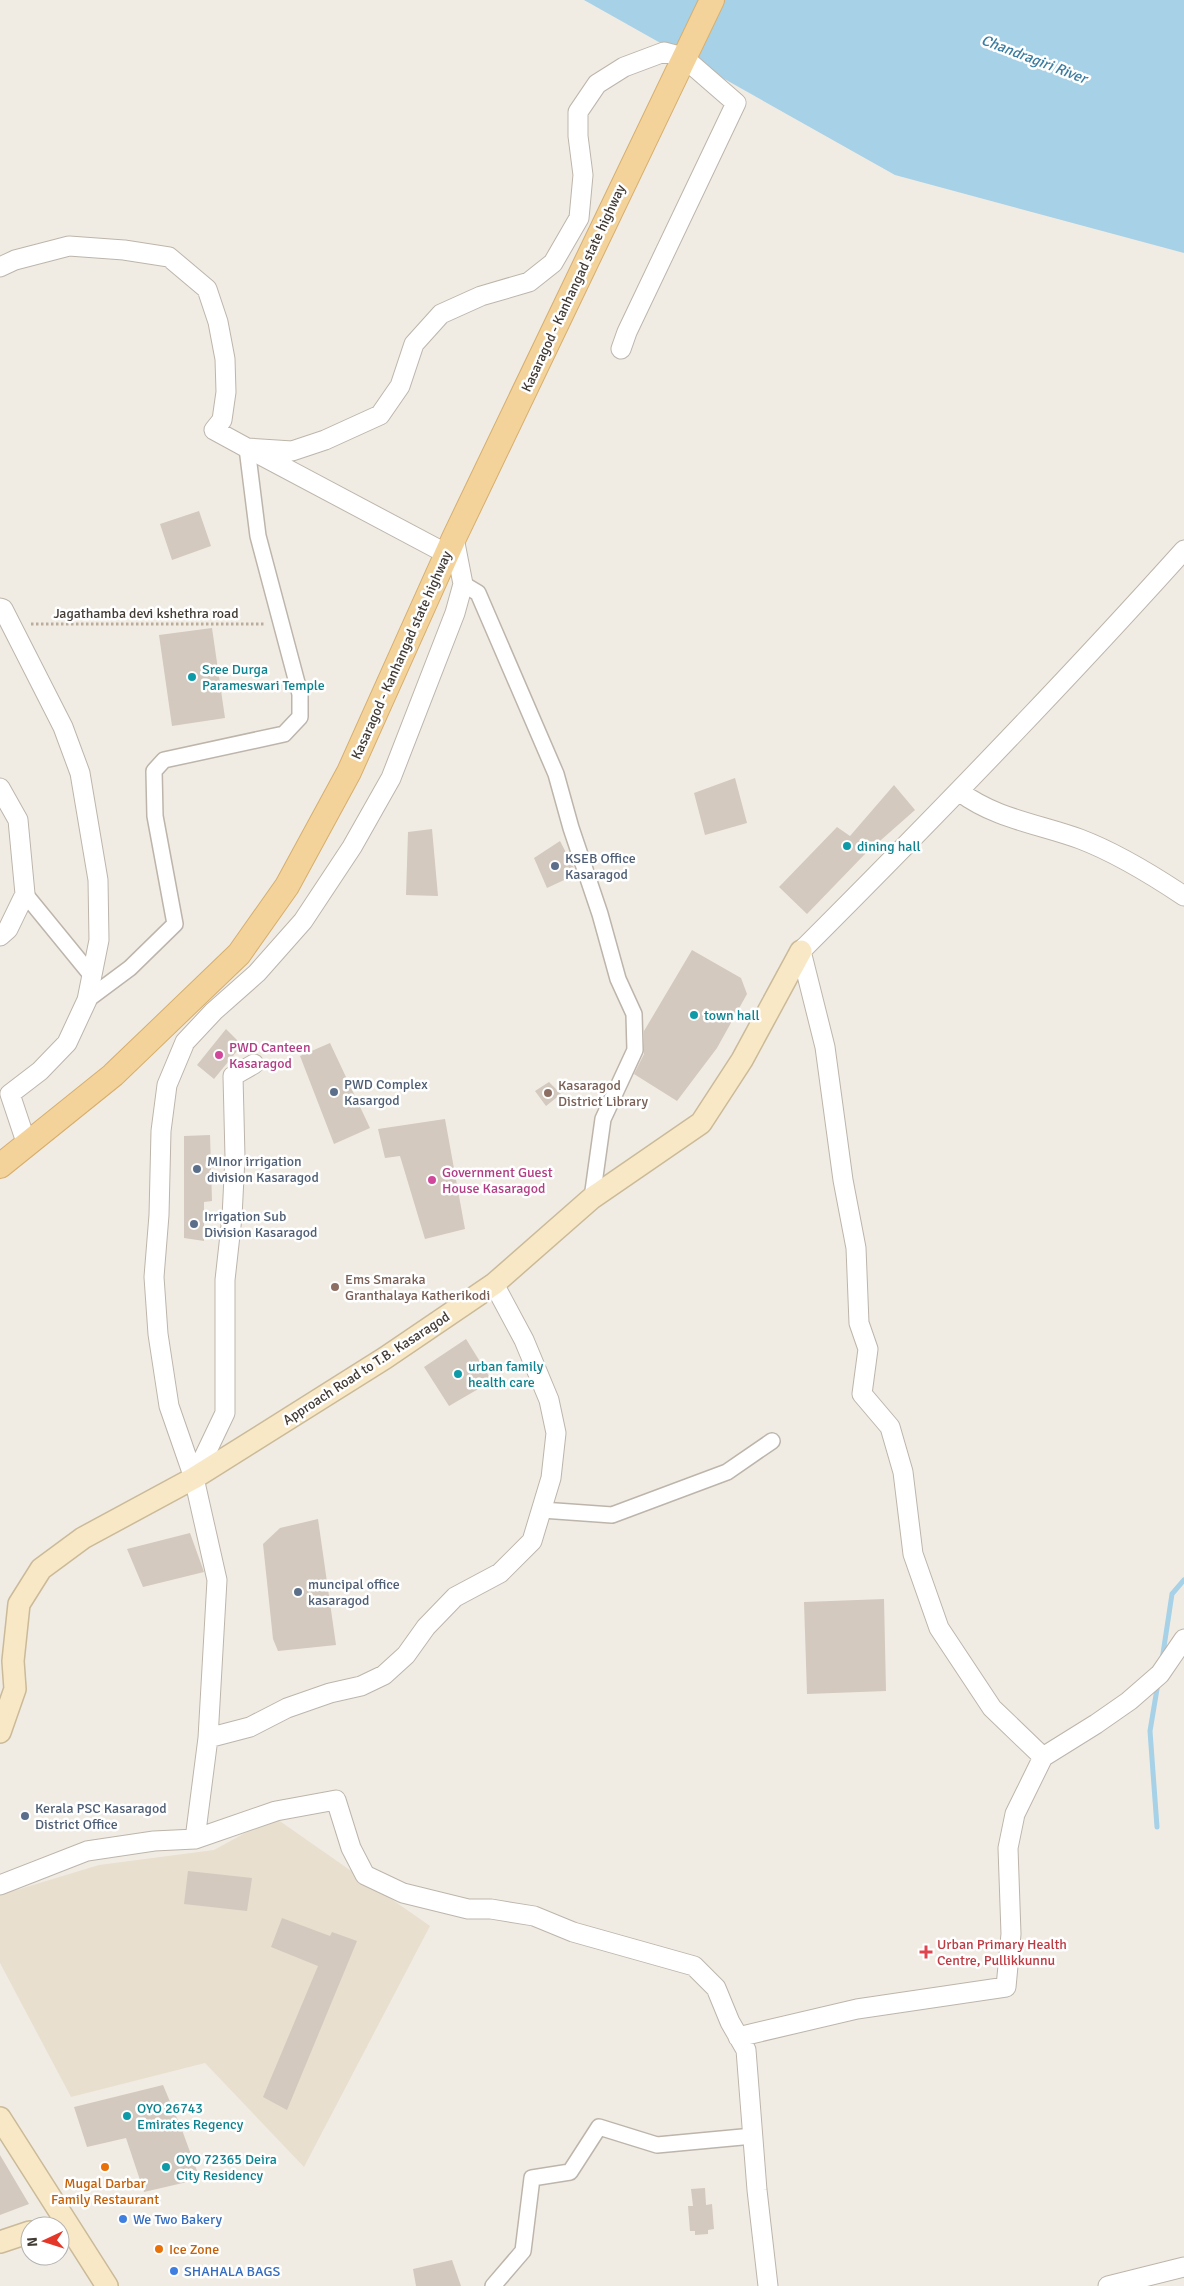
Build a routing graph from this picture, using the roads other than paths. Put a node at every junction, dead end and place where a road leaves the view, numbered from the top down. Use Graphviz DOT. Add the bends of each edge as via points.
graph roads {
  1 [pos="712,0"];
  2 [pos="683,57"];
  3 [pos="0,267"];
  4 [pos="621,349"];
  5 [pos="246,448"];
  6 [pos="450,546"];
  7 [pos="1184,550"];
  8 [pos="464,584"];
  9 [pos="0,608"];
  10 [pos="0,788"];
  11 [pos="960,792"];
  12 [pos="26,894"];
  13 [pos="1184,896"];
  14 [pos="0,936"];
  15 [pos="801,951"];
  16 [pos="92,976"];
  17 [pos="87,1000"];
  18 [pos="254,1064"];
  19 [pos="27,1145"];
  20 [pos="0,1166"];
  21 [pos="592,1198"];
  22 [pos="494,1284"];
  23 [pos="772,1441"];
  24 [pos="194,1478"];
  25 [pos="542,1510"];
  26 [pos="1184,1638"];
  27 [pos="0,1732"];
  28 [pos="208,1738"];
  29 [pos="1043,1757"];
  30 [pos="195,1839"];
  31 [pos="0,1885"];
  32 [pos="738,2037"];
  33 [pos="0,2118"];
  34 [pos="753,2136"];
  35 [pos="54,2216"];
  36 [pos="20,2235"];
  37 [pos="70,2239"];
  38 [pos="0,2242"];
  39 [pos="1184,2266"];
  40 [pos="107,2286"];
  41 [pos="493,2286"];
  42 [pos="768,2286"];
  43 [pos="1108,2286"];
  1 -- 2 [label="main road, Kasaragod - Kanhangad state highway"];
  2 -- 4 [label="street" via="736,103"];
  2 -- 5 [label="street" via="664,52 624,67 597,84 578,112 582,175 579,218 553,263 529,282 481,296 441,314 414,344 400,386 380,415 326,440 292,451"];
  2 -- 6 [label="main road, Kasaragod - Kanhangad state highway"];
  3 -- 5 [label="street" via="69,246 169,257 206,289 218,322 226,359 226,392 222,420 214,430"];
  5 -- 6 [label="street"];
  5 -- 17 [label="street" via="258,536 300,694 300,717 284,734 164,760 154,772 155,816 175,924 130,968"];
  6 -- 8 [label="street"];
  6 -- 19 [label="main road, Kasaragod - Kanhangad state highway" via="349,772 287,886 245,947 113,1075"];
  7 -- 11 [label="street" via="1084,662"];
  8 -- 21 [label="street" via="478,593 556,774 618,979 634,1014 635,1050 603,1119"];
  8 -- 24 [label="street" via="391,778 352,847 303,921 257,973 214,1010 185,1042 167,1085 161,1131 154,1277 158,1334 169,1406"];
  9 -- 16 [label="street" via="4,609 63,727 80,773 98,880 99,940"];
  10 -- 12 [label="street" via="18,820"];
  11 -- 13 [label="street" via="977,805 1015,820 1080,839 1146,870"];
  11 -- 15 [label="street"];
  12 -- 14 [label="street" via="8,929"];
  12 -- 16 [label="street"];
  15 -- 21 [label="main road, Approach Road to T.B. Kasaragod" via="742,1060 701,1123"];
  15 -- 29 [label="street" via="825,1047 856,1248 860,1323 868,1349 862,1394 890,1427 903,1472 913,1554 939,1628 992,1708"];
  16 -- 17 [label="street"];
  17 -- 19 [label="street" via="67,1043 40,1071 10,1094"];
  18 -- 24 [label="street" via="232,1076 235,1157 225,1280 226,1413"];
  19 -- 20 [label="main road, Kasaragod - Kanhangad state highway"];
  21 -- 22 [label="main road, Approach Road to T.B. Kasaragod"];
  22 -- 24 [label="main road, Approach Road to T.B. Kasaragod" via="385,1358"];
  22 -- 25 [label="street" via="524,1340 549,1400 556,1433 551,1478"];
  23 -- 25 [label="street" via="727,1472 612,1515"];
  24 -- 27 [label="main road, Approach Road to T.B. Kasaragod" via="83,1538 41,1569 19,1604 13,1661 15,1688"];
  24 -- 28 [label="street" via="217,1580"];
  25 -- 28 [label="street" via="532,1541 500,1573 454,1597 406,1655 384,1675 361,1686 288,1708 250,1727"];
  26 -- 29 [label="street" via="1160,1674 1096,1724"];
  28 -- 30 [label="street"];
  29 -- 32 [label="street" via="1015,1814 1008,1848 1012,1934 1006,1986 857,2009"];
  30 -- 31 [label="street" via="87,1851"];
  30 -- 32 [label="street" via="276,1811 336,1800 365,1875 403,1893 468,1909 534,1916 574,1932 694,1966 716,1988"];
  32 -- 34 [label="street" via="746,2050"];
  33 -- 35 [label="main road"];
  34 -- 41 [label="street" via="657,2146 599,2127 570,2172 532,2178 523,2251"];
  34 -- 42 [label="street"];
  36 -- 38 [label="main road"];
  37 -- 40 [label="main road"];
  39 -- 43 [label="street"];
}
